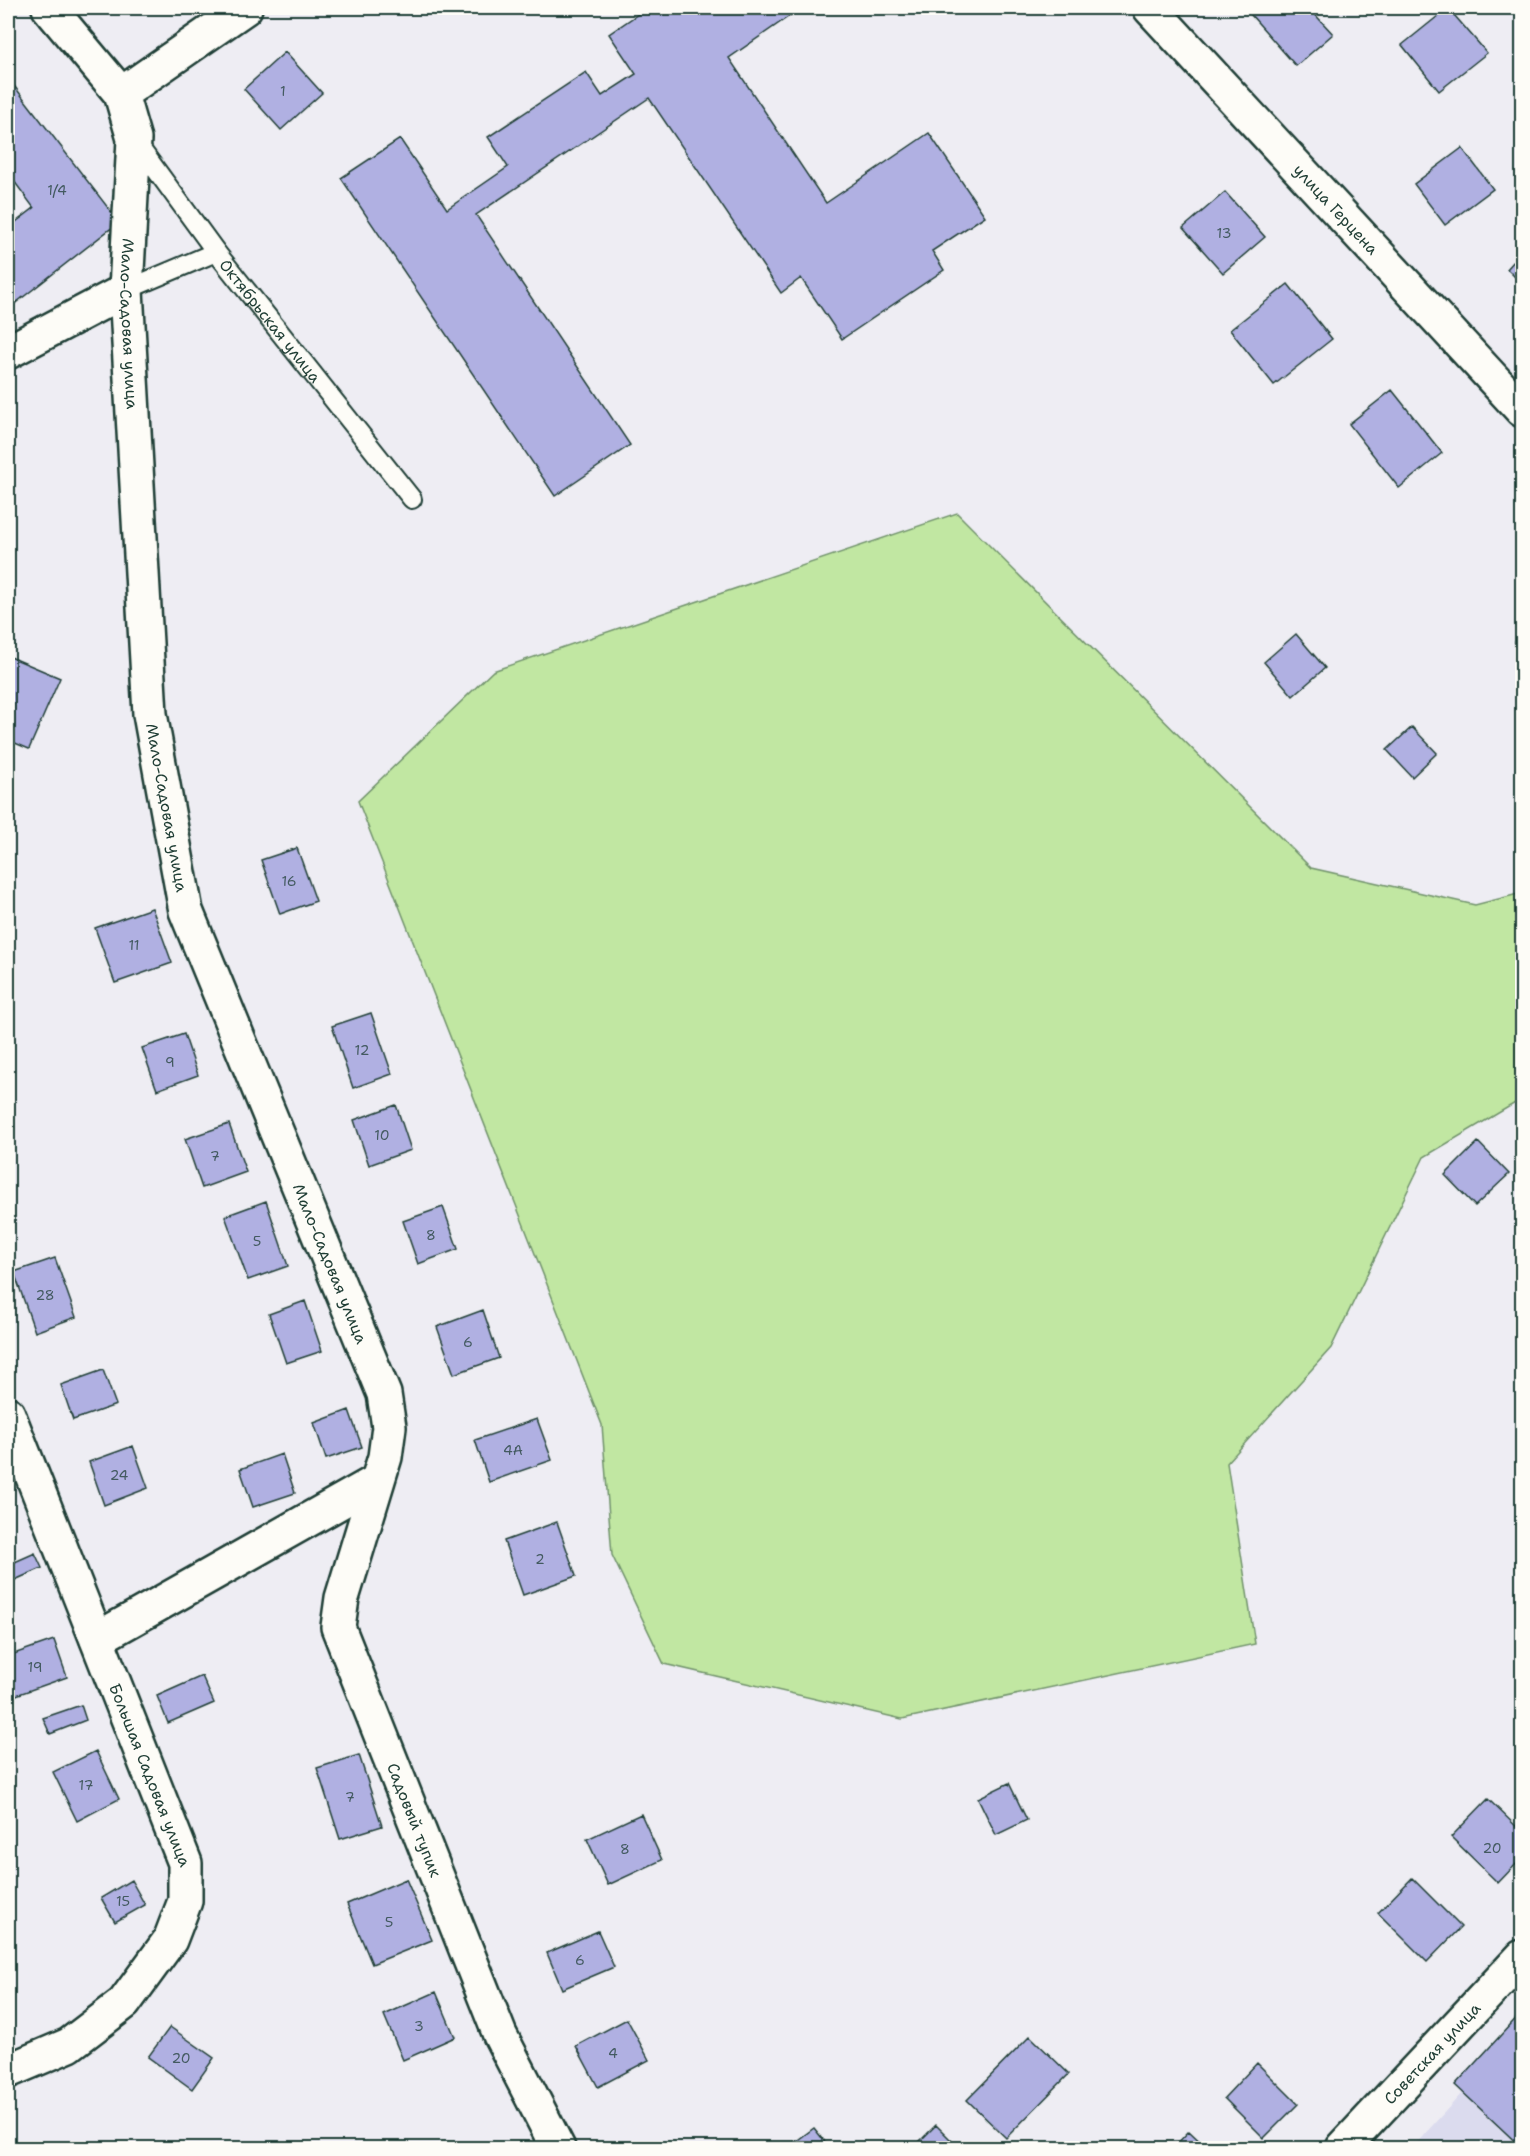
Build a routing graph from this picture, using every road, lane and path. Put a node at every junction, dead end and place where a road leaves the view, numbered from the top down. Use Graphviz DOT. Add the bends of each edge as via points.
graph roads {
  1 [pos="50,8"];
  2 [pos="245,8"];
  3 [pos="1150,8"];
  4 [pos="121,94"];
  5 [pos="134,139"];
  6 [pos="216,252"];
  7 [pos="126,290"];
  8 [pos="8,352"];
  9 [pos="1522,410"];
  10 [pos="412,499"];
  11 [pos="8,1414"];
  12 [pos="377,1480"];
  13 [pos="97,1639"];
  14 [pos="1522,1957"];
  15 [pos="8,2071"];
  16 [pos="558,2148"];
  17 [pos="1343,2148"];
  1 -- 4 [label="street"];
  2 -- 4 [label="street"];
  3 -- 9 [label="street, улица Герцена"];
  4 -- 5 [label="street, Мало-Садовая улица"];
  5 -- 6 [label="lane, Октябрьская улица"];
  5 -- 7 [label="street, Мало-Садовая улица"];
  6 -- 7 [label="lane"];
  6 -- 10 [label="lane, Октябрьская улица"];
  7 -- 8 [label="street"];
  7 -- 12 [label="street, Мало-Садовая улица" via="150,714 186,911 384,1394 389,1427"];
  11 -- 13 [label="street, Большая Садовая улица"];
  12 -- 13 [label="street"];
  12 -- 16 [label="street, Садовый тупик" via="342,1598 338,1627 500,2035"];
  13 -- 15 [label="street, Большая Садовая улица" via="185,1863 185,1901 170,1940 124,2003 69,2045"];
  14 -- 17 [label="street, Советская улица"];
}
